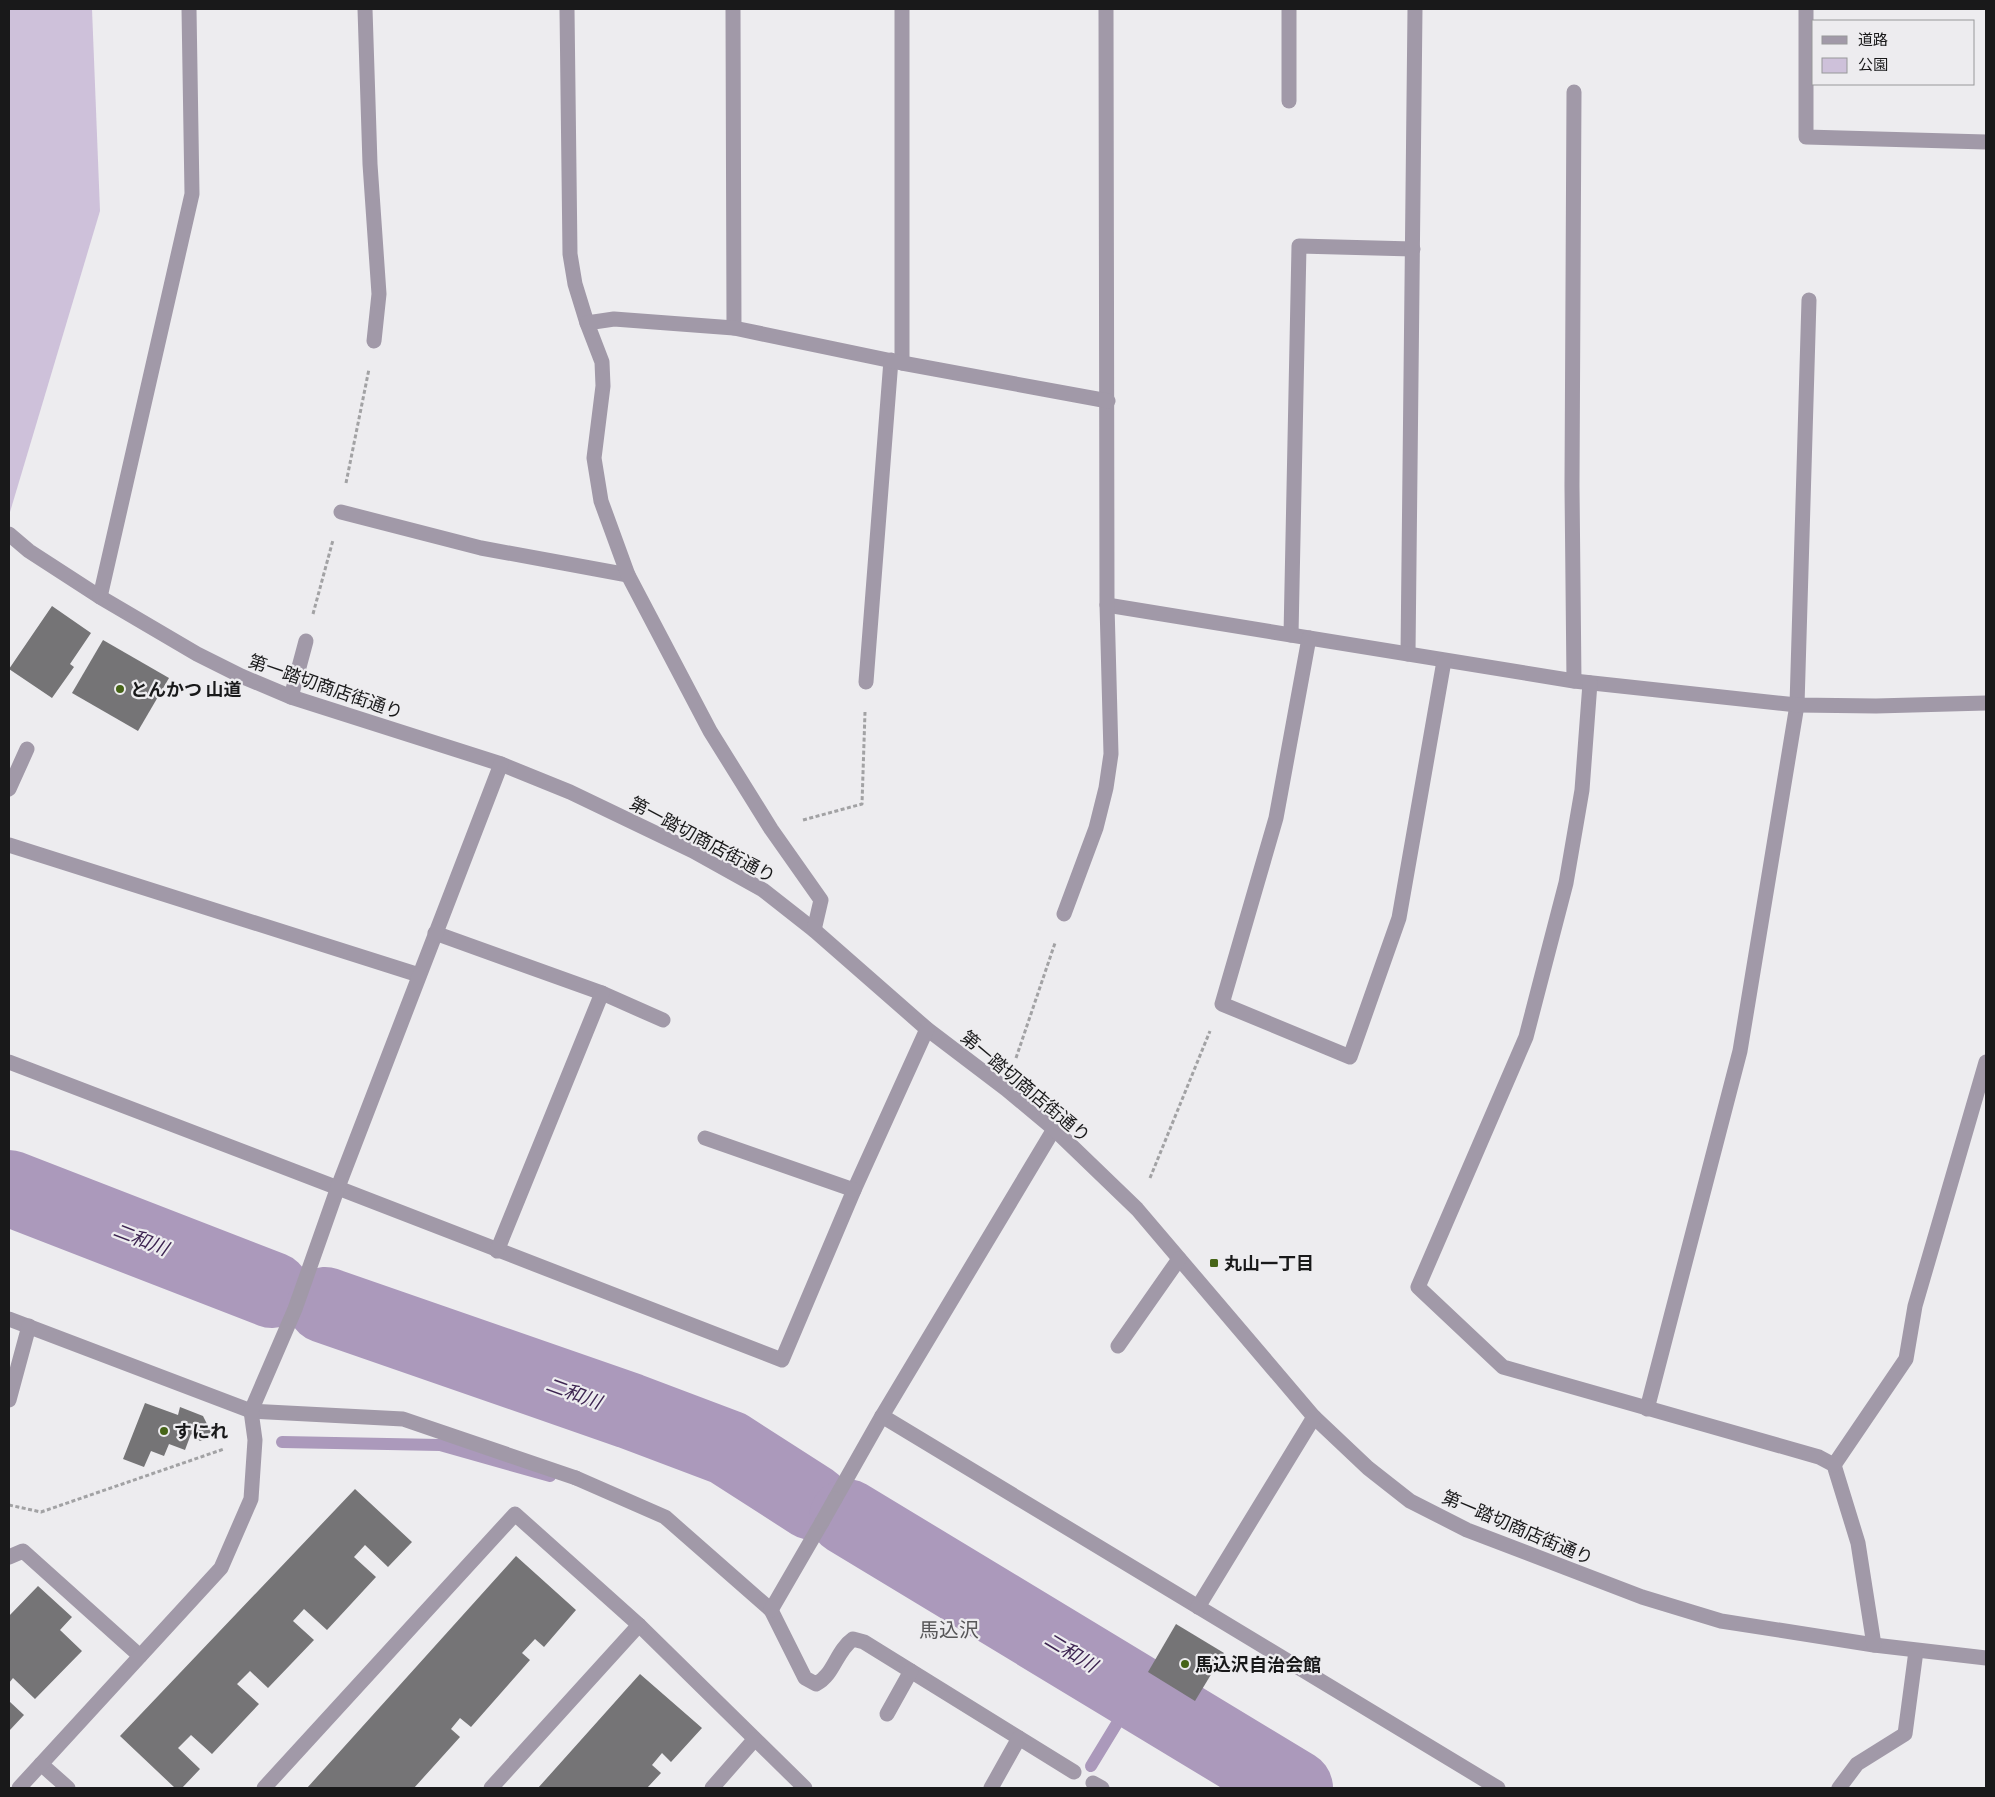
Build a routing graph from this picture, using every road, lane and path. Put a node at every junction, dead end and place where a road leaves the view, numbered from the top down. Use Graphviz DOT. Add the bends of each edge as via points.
graph roads {
  1 [pos="189,9"];
  2 [pos="365,9"];
  3 [pos="567,9"];
  4 [pos="733,9"];
  5 [pos="902,9"];
  6 [pos="1106,9"];
  7 [pos="1289,9"];
  8 [pos="1415,9"];
  9 [pos="1806,9"];
  10 [pos="1574,92"];
  11 [pos="1289,101"];
  12 [pos="1986,142"];
  13 [pos="1413,249"];
  14 [pos="1809,300"];
  15 [pos="587,323"];
  16 [pos="734,328"];
  17 [pos="374,341"];
  18 [pos="897,361"];
  19 [pos="1108,400"];
  20 [pos="341,512"];
  21 [pos="9,534"];
  22 [pos="628,575"];
  23 [pos="100,597"];
  24 [pos="1107,605"];
  25 [pos="1291,635"];
  26 [pos="1309,638"];
  27 [pos="306,641"];
  28 [pos="1408,654"];
  29 [pos="1444,660"];
  30 [pos="866,682"];
  31 [pos="1574,682"];
  32 [pos="1590,683"];
  33 [pos="291,697"];
  34 [pos="1986,703"];
  35 [pos="1797,706"];
  36 [pos="864,743"];
  37 [pos="27,749"];
  38 [pos="501,764"];
  39 [pos="9,788"];
  40 [pos="771,829"];
  41 [pos="9,845"];
  42 [pos="1064,914"];
  43 [pos="814,930"];
  44 [pos="435,933"];
  45 [pos="419,975"];
  46 [pos="602,993"];
  47 [pos="663,1020"];
  48 [pos="1210,1029"];
  49 [pos="927,1030"];
  50 [pos="9,1062"];
  51 [pos="1986,1062"];
  52 [pos="1006,1089"];
  53 [pos="1054,1129"];
  54 [pos="705,1138"];
  55 [pos="338,1187"];
  56 [pos="854,1190"];
  57 [pos="1137,1209"];
  58 [pos="497,1251"];
  59 [pos="1179,1258"];
  60 [pos="9,1319"];
  61 [pos="29,1326"];
  62 [pos="1118,1346"];
  63 [pos="9,1400"];
  64 [pos="1647,1409"];
  65 [pos="252,1411"];
  66 [pos="882,1416"];
  67 [pos="1314,1417"];
  68 [pos="255,1440"];
  69 [pos="1834,1465"];
  70 [pos="9,1505"];
  71 [pos="9,1557"];
  72 [pos="1198,1607"];
  73 [pos="771,1610"];
  74 [pos="639,1625"];
  75 [pos="1874,1645"];
  76 [pos="1916,1651"];
  77 [pos="140,1656"];
  78 [pos="1986,1658"];
  79 [pos="911,1671"];
  80 [pos="888,1714"];
  81 [pos="1019,1738"];
  82 [pos="754,1740"];
  83 [pos="42,1764"];
  84 [pos="1074,1772"];
  85 [pos="19,1788"];
  86 [pos="68,1788"];
  87 [pos="264,1788"];
  88 [pos="491,1788"];
  89 [pos="712,1788"];
  90 [pos="805,1788"];
  91 [pos="991,1788"];
  92 [pos="1498,1788"];
  93 [pos="1839,1788"];
  1 -- 23 [label="street" via="192,194"];
  2 -- 17 [label="street" via="370,164 379,294"];
  3 -- 15 [label="street" via="570,254 574,284"];
  4 -- 16 [label="street"];
  5 -- 18 [label="street"];
  6 -- 19 [label="street"];
  7 -- 11 [label="street"];
  8 -- 13 [label="street"];
  9 -- 12 [label="street" via="1806,137"];
  10 -- 31 [label="street"];
  13 -- 25 [label="street" via="1299,246"];
  13 -- 28 [label="street"];
  14 -- 35 [label="street"];
  15 -- 16 [label="street" via="614,320"];
  15 -- 22 [label="street" via="602,362 603,386 594,458 598,484"];
  16 -- 18 [label="street"];
  18 -- 19 [label="street"];
  18 -- 30 [label="street"];
  19 -- 24 [label="street"];
  20 -- 22 [label="street" via="481,548"];
  21 -- 23 [label="street, 第一踏切商店街通り" via="29,551"];
  22 -- 40 [label="street" via="710,731"];
  23 -- 33 [label="street, 第一踏切商店街通り" via="197,654"];
  24 -- 25 [label="street"];
  24 -- 42 [label="street" via="1111,754 1096,828"];
  25 -- 26 [label="street"];
  26 -- 28 [label="street"];
  26 -- 29 [label="street" via="1276,818 1222,1004 1350,1057 1399,918"];
  27 -- 33 [label="street"];
  28 -- 29 [label="street"];
  29 -- 31 [label="street"];
  31 -- 32 [label="street"];
  32 -- 35 [label="street"];
  32 -- 64 [label="street" via="1582,790 1566,883 1526,1037 1418,1287 1503,1367"];
  33 -- 38 [label="street, 第一踏切商店街通り"];
  34 -- 35 [label="street"];
  35 -- 64 [label="street" via="1740,1051"];
  36 -- 40 [label="path" via="862,804"];
  37 -- 39 [label="street"];
  38 -- 43 [label="street, 第一踏切商店街通り" via="570,792 693,851 763,890"];
  38 -- 44 [label="street"];
  40 -- 43 [label="street" via="821,900"];
  41 -- 45 [label="street"];
  42 -- 52 [label="path"];
  43 -- 49 [label="street, 第一踏切商店街通り"];
  44 -- 45 [label="street"];
  44 -- 46 [label="street"];
  45 -- 55 [label="street"];
  46 -- 47 [label="street"];
  46 -- 58 [label="street"];
  48 -- 57 [label="path"];
  49 -- 52 [label="street, 第一踏切商店街通り"];
  49 -- 56 [label="street"];
  50 -- 55 [label="street"];
  51 -- 69 [label="street" via="1915,1306 1906,1359"];
  52 -- 53 [label="street, 第一踏切商店街通り"];
  53 -- 57 [label="street, 第一踏切商店街通り"];
  53 -- 66 [label="street"];
  54 -- 56 [label="street"];
  55 -- 58 [label="street"];
  55 -- 65 [label="street" via="295,1309"];
  56 -- 58 [label="street" via="782,1360"];
  57 -- 59 [label="street, 第一踏切商店街通り"];
  59 -- 62 [label="street"];
  59 -- 67 [label="street, 第一踏切商店街通り"];
  60 -- 61 [label="street"];
  61 -- 63 [label="street"];
  61 -- 65 [label="street"];
  64 -- 69 [label="street" via="1819,1457"];
  65 -- 68 [label="street"];
  65 -- 73 [label="street" via="404,1419 576,1478 665,1517"];
  66 -- 72 [label="street"];
  66 -- 73 [label="street"];
  67 -- 72 [label="street"];
  67 -- 75 [label="street, 第一踏切商店街通り" via="1368,1468 1410,1501 1467,1530 1642,1598 1721,1621"];
  68 -- 70 [label="path" via="40,1512"];
  68 -- 77 [label="street" via="251,1499 221,1568"];
  69 -- 75 [label="street" via="1858,1542"];
  71 -- 77 [label="street" via="23,1551"];
  72 -- 92 [label="street"];
  73 -- 79 [label="street" via="805,1678 816,1684 825,1679 844,1645 853,1639 864,1642"];
  74 -- 82 [label="street"];
  74 -- 87 [label="street" via="515,1514"];
  74 -- 88 [label="street"];
  75 -- 76 [label="street, 第一踏切商店街通り"];
  76 -- 78 [label="street, 第一踏切商店街通り"];
  76 -- 93 [label="street" via="1905,1734 1857,1764"];
  77 -- 83 [label="street"];
  79 -- 80 [label="street"];
  79 -- 81 [label="street"];
  81 -- 84 [label="street"];
  81 -- 91 [label="street"];
  82 -- 89 [label="street"];
  82 -- 90 [label="street"];
  83 -- 85 [label="street"];
  83 -- 86 [label="street"];
}
